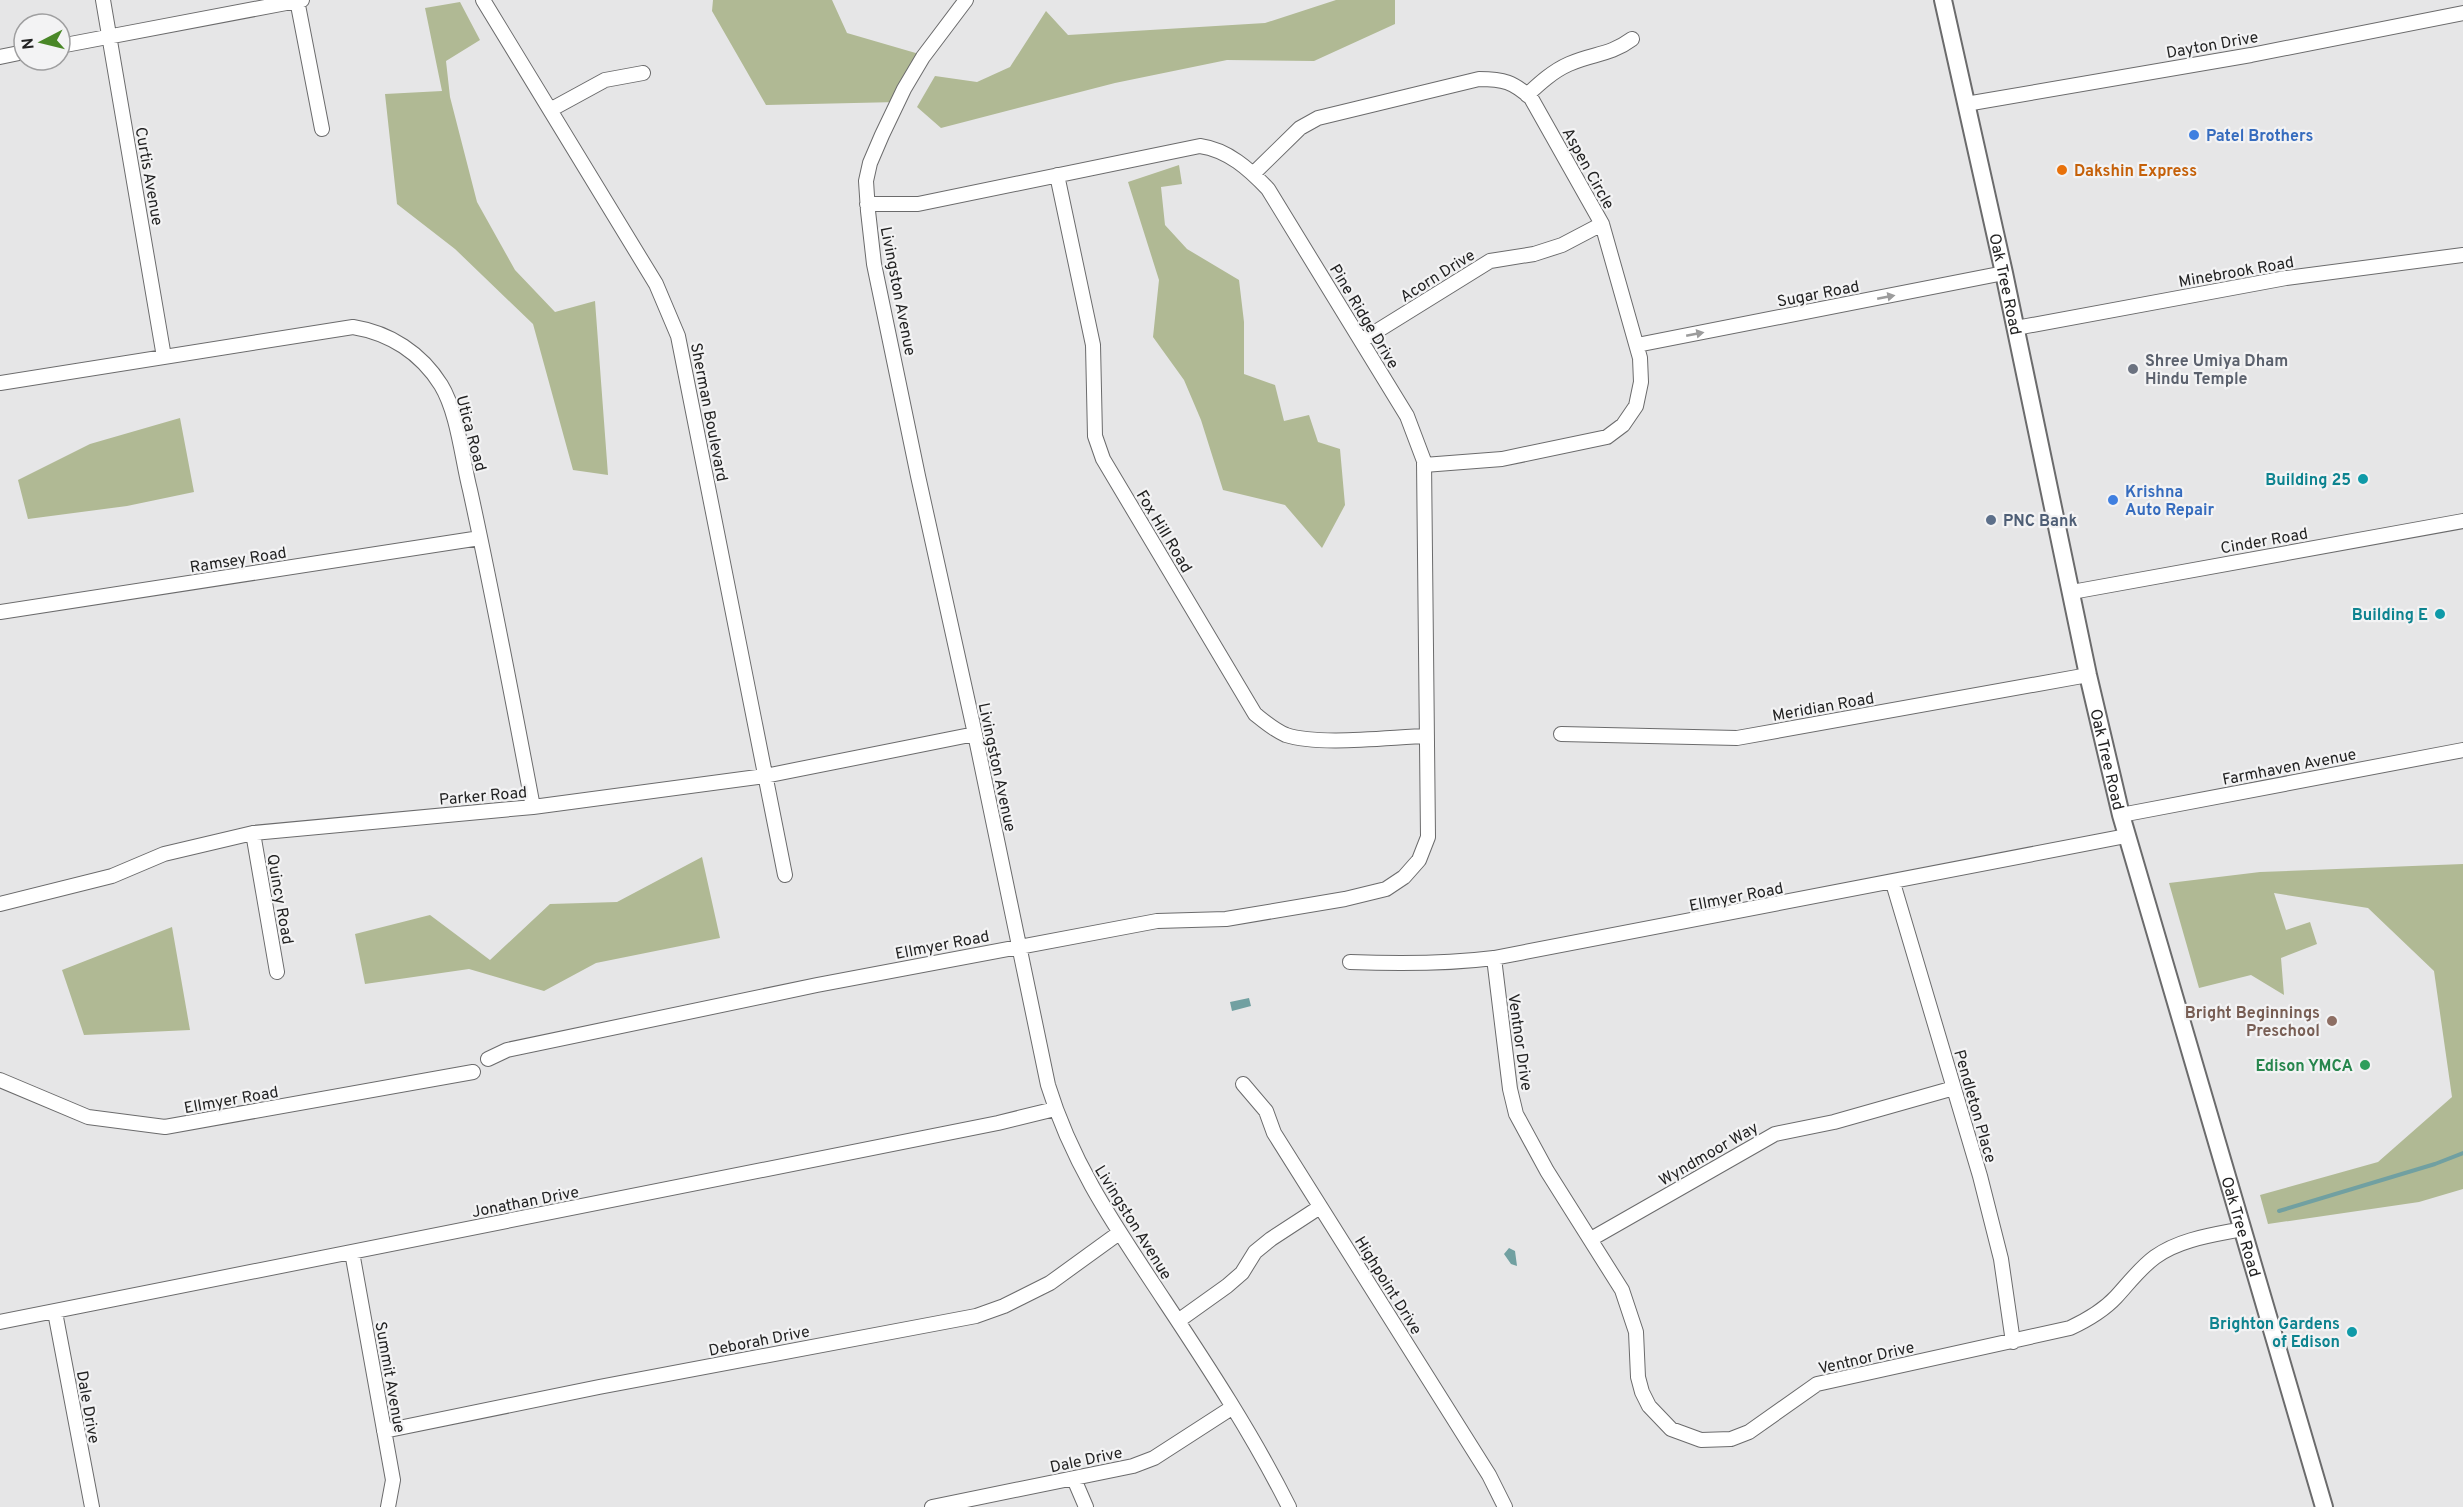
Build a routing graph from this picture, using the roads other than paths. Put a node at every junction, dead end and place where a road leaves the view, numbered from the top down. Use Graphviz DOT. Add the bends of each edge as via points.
graph roads {
  1 [pos="104,0"];
  2 [pos="299,0"];
  3 [pos="483,0"];
  4 [pos="966,0"];
  5 [pos="1943,0"];
  6 [pos="2463,13"];
  7 [pos="110,36"];
  8 [pos="1632,39"];
  9 [pos="72,43"];
  10 [pos="643,73"];
  11 [pos="1527,95"];
  12 [pos="1966,104"];
  13 [pos="550,110"];
  14 [pos="322,129"];
  15 [pos="1253,174"];
  16 [pos="1057,175"];
  17 [pos="867,204"];
  18 [pos="1602,224"];
  19 [pos="2463,255"];
  20 [pos="2004,273"];
  21 [pos="2016,328"];
  22 [pos="1361,341"];
  23 [pos="1637,345"];
  24 [pos="164,357"];
  25 [pos="0,384"];
  26 [pos="1424,465"];
  27 [pos="2463,521"];
  28 [pos="480,538"];
  29 [pos="2072,592"];
  30 [pos="0,612"];
  31 [pos="2088,675"];
  32 [pos="975,734"];
  33 [pos="1561,734"];
  34 [pos="1427,736"];
  35 [pos="2463,750"];
  36 [pos="765,776"];
  37 [pos="533,807"];
  38 [pos="2121,815"];
  39 [pos="253,833"];
  40 [pos="2126,836"];
  41 [pos="785,875"];
  42 [pos="1404,878"];
  43 [pos="1893,883"];
  44 [pos="0,903"];
  45 [pos="1019,945"];
  46 [pos="1494,958"];
  47 [pos="1350,962"];
  48 [pos="277,972"];
  49 [pos="488,1059"];
  50 [pos="473,1072"];
  51 [pos="0,1080"];
  52 [pos="1243,1084"];
  53 [pos="1954,1088"];
  54 [pos="1055,1109"];
  55 [pos="1320,1207"];
  56 [pos="2243,1229"];
  57 [pos="1119,1233"];
  58 [pos="1590,1239"];
  59 [pos="352,1252"];
  60 [pos="55,1312"];
  61 [pos="1178,1321"];
  62 [pos="0,1322"];
  63 [pos="2013,1342"];
  64 [pos="1233,1407"];
  65 [pos="384,1431"];
  66 [pos="1074,1479"];
  67 [pos="92,1507"];
  68 [pos="388,1507"];
  69 [pos="932,1507"];
  70 [pos="1086,1507"];
  71 [pos="1289,1507"];
  72 [pos="1504,1507"];
  73 [pos="2324,1507"];
  1 -- 7 [label="street, Curtis Avenue"];
  2 -- 7 [label="street"];
  2 -- 14 [label="street"];
  3 -- 13 [label="street, Sherman Boulevard"];
  4 -- 17 [label="street, Livingston Avenue" via="923,57 899,98 870,163"];
  5 -- 12 [label="main road, Oak Tree Road"];
  6 -- 12 [label="street, Dayton Drive"];
  7 -- 9 [label="street"];
  7 -- 24 [label="street, Curtis Avenue"];
  8 -- 11 [label="street" via="1618,49 1563,67"];
  10 -- 13 [label="street" via="605,80"];
  11 -- 15 [label="street" via="1515,85 1479,79 1318,118 1300,128"];
  11 -- 18 [label="street, Aspen Circle"];
  12 -- 20 [label="main road, Oak Tree Road"];
  13 -- 36 [label="street, Sherman Boulevard" via="656,284 678,336"];
  15 -- 16 [label="street, Pine Ridge Drive" via="1214,148 1200,146"];
  15 -- 22 [label="street, Pine Ridge Drive" via="1268,189"];
  16 -- 17 [label="street, Pine Ridge Drive" via="918,204"];
  16 -- 34 [label="street, Fox Hill Road" via="1093,345 1095,436 1103,459 1255,714 1270,728 1315,740"];
  17 -- 32 [label="street, Livingston Avenue" via="874,264"];
  18 -- 22 [label="street, Acorn Drive" via="1553,248 1490,261"];
  18 -- 23 [label="street, Aspen Circle"];
  19 -- 21 [label="street, Minebrook Road" via="2286,278"];
  20 -- 21 [label="main road, Oak Tree Road"];
  23 -- 20 [label="street, Sugar Road, one-way"];
  21 -- 29 [label="main road, Oak Tree Road"];
  22 -- 26 [label="street, Pine Ridge Drive" via="1407,416"];
  23 -- 26 [label="street, Aspen Circle" via="1641,382 1636,406 1623,425 1607,437 1502,459"];
  24 -- 25 [label="street, Utica Road"];
  24 -- 28 [label="street, Utica Road" via="353,327 390,338 427,366 442,387 451,408"];
  26 -- 34 [label="street, Pine Ridge Drive"];
  27 -- 29 [label="street, Cinder Road"];
  28 -- 30 [label="street, Ramsey Road"];
  28 -- 37 [label="street, Utica Road"];
  29 -- 31 [label="main road, Oak Tree Road"];
  31 -- 33 [label="street, Meridian Road" via="1737,738"];
  31 -- 38 [label="main road, Oak Tree Road"];
  32 -- 36 [label="street, Parker Road"];
  32 -- 45 [label="street, Livingston Avenue"];
  34 -- 42 [label="street, Pine Ridge Drive" via="1428,837 1419,860"];
  35 -- 38 [label="street, Farmhaven Avenue"];
  36 -- 37 [label="street, Parker Road"];
  36 -- 41 [label="street, Sherman Boulevard"];
  37 -- 39 [label="street, Parker Road"];
  38 -- 40 [label="main road, Oak Tree Road"];
  39 -- 44 [label="street, Parker Road" via="164,854 112,876"];
  39 -- 48 [label="street, Quincy Road"];
  40 -- 43 [label="street, Ellmyer Road"];
  40 -- 56 [label="main road, Oak Tree Road"];
  42 -- 45 [label="street, Ellmyer Road" via="1386,889 1302,907 1226,918 1157,921"];
  43 -- 46 [label="street, Ellmyer Road"];
  43 -- 53 [label="street, Pendleton Place"];
  45 -- 49 [label="street, Ellmyer Road" via="507,1050"];
  45 -- 54 [label="street, Livingston Avenue"];
  46 -- 47 [label="street, Ellmyer Road" via="1399,964"];
  46 -- 58 [label="street, Ventnor Drive" via="1516,1114"];
  50 -- 51 [label="street, Ellmyer Road" via="165,1127 88,1117"];
  52 -- 55 [label="street, Highpoint Drive" via="1266,1111 1274,1133"];
  53 -- 58 [label="street, Wyndmoor Way" via="1834,1122 1775,1134"];
  53 -- 63 [label="street, Pendleton Place" via="2001,1259"];
  54 -- 57 [label="street, Livingston Avenue" via="1079,1166"];
  54 -- 59 [label="street, Jonathan Drive"];
  55 -- 61 [label="street" via="1271,1239 1255,1252 1242,1273"];
  55 -- 72 [label="street, Highpoint Drive" via="1489,1475"];
  56 -- 63 [label="street, Ventnor Drive" via="2173,1247 2154,1257 2090,1319"];
  56 -- 73 [label="main road, Oak Tree Road"];
  57 -- 61 [label="street, Livingston Avenue"];
  57 -- 65 [label="street, Deborah Drive" via="1050,1283 976,1316"];
  58 -- 63 [label="street, Ventnor Drive" via="1628,1303 1636,1332 1638,1377 1649,1406 1671,1429 1701,1440 1731,1439 1749,1432 1817,1384"];
  59 -- 60 [label="street, Jonathan Drive"];
  59 -- 65 [label="street, Summit Avenue"];
  60 -- 62 [label="street, Jonathan Drive"];
  60 -- 67 [label="street, Dale Drive"];
  61 -- 64 [label="street, Livingston Avenue"];
  64 -- 66 [label="street, Dale Drive" via="1154,1458"];
  64 -- 71 [label="street, Livingston Avenue"];
  65 -- 68 [label="street, Summit Avenue" via="393,1480"];
  66 -- 69 [label="street, Dale Drive"];
  66 -- 70 [label="street"];
}
